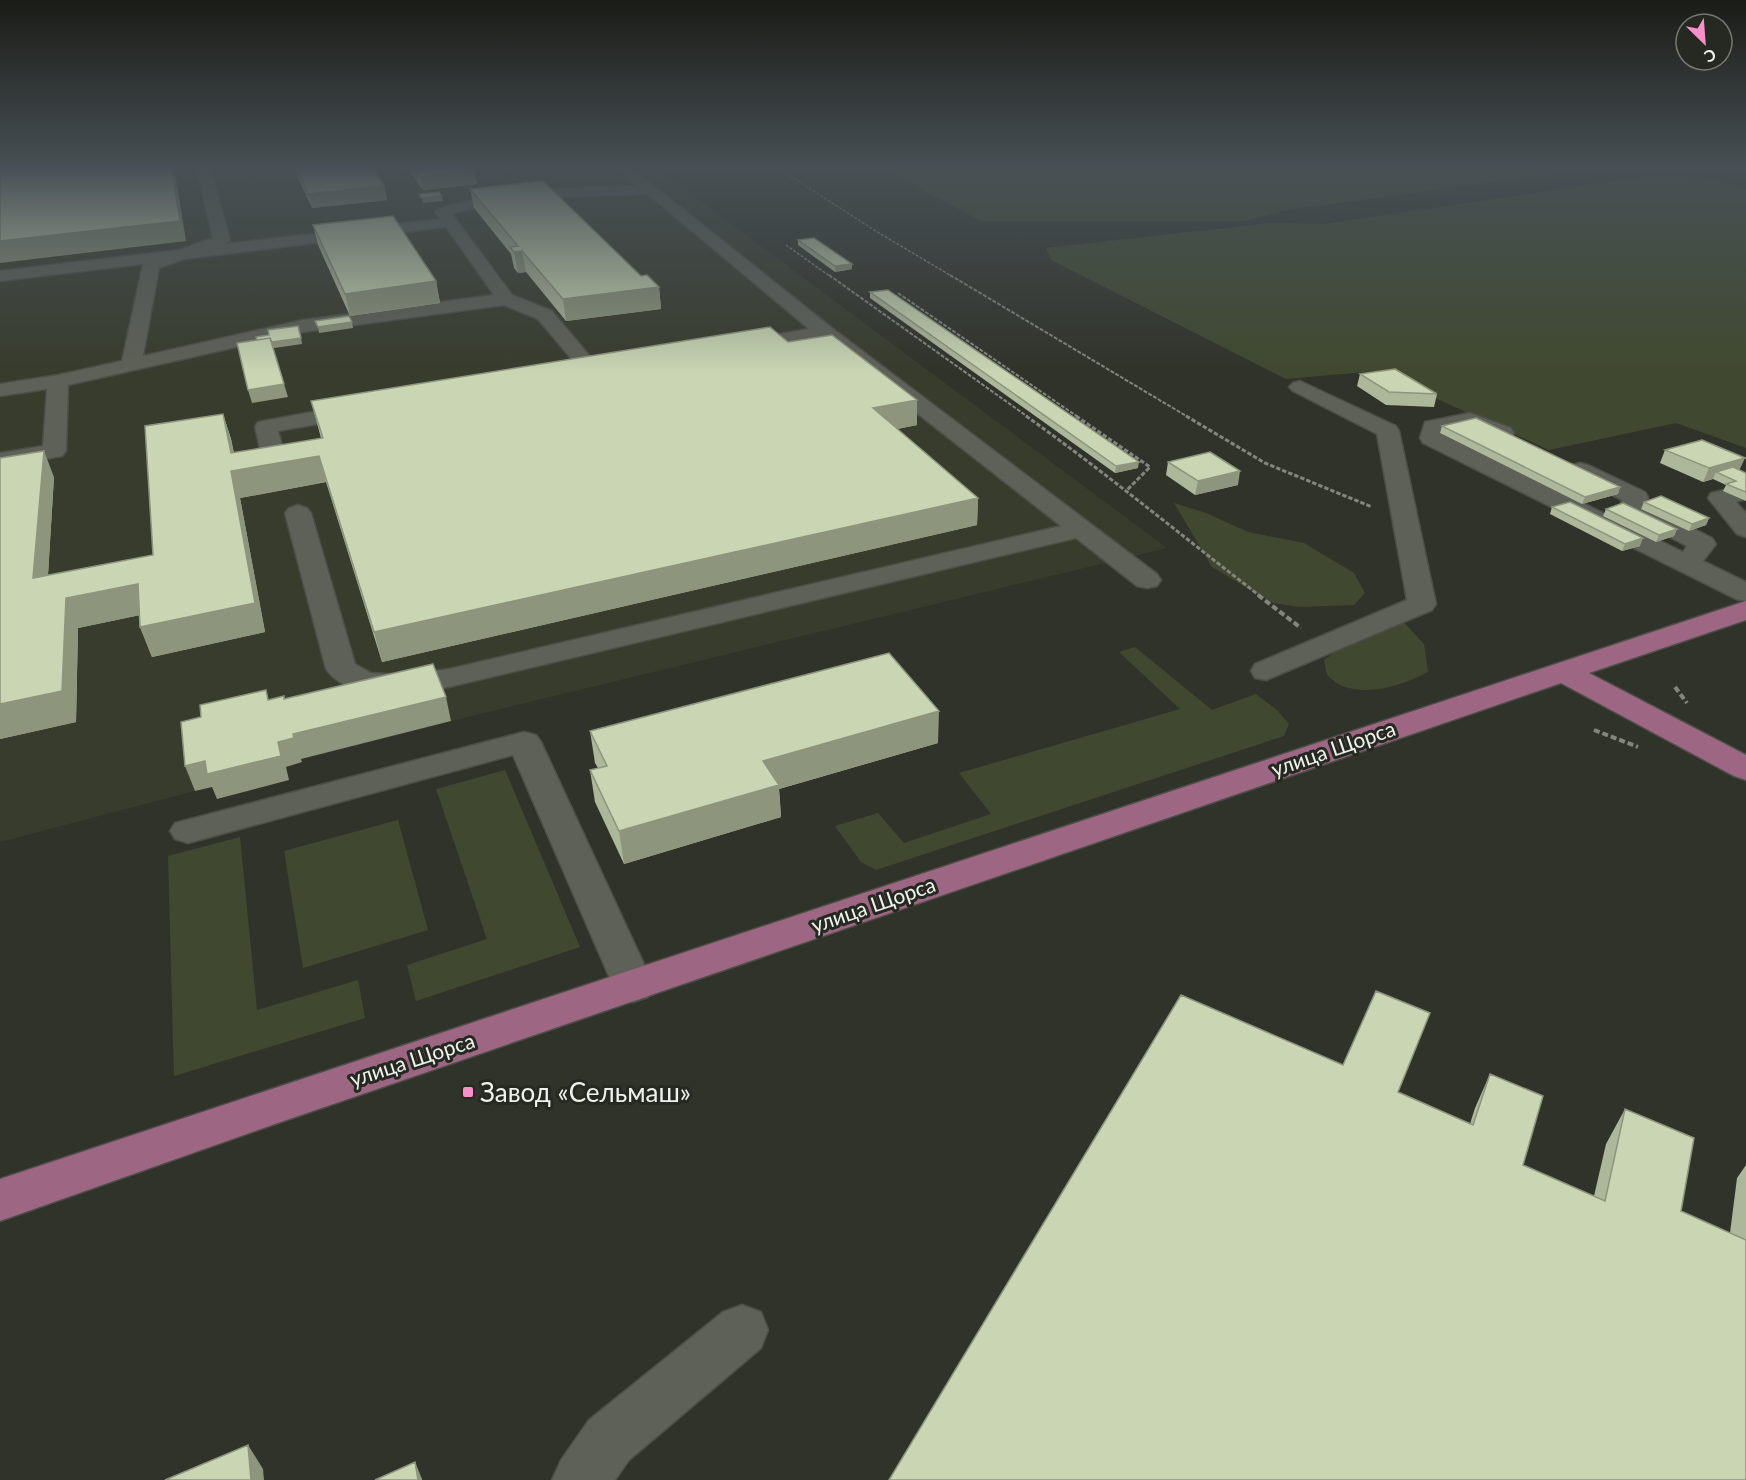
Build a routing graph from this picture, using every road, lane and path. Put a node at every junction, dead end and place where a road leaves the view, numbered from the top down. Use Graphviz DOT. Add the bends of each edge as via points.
graph roads {
  1 [pos="221,235"];
  2 [pos="343,235"];
  3 [pos="460,235"];
  4 [pos="706,235"];
  5 [pos="883,235"];
  6 [pos="786,246"];
  7 [pos="180,255"];
  8 [pos="0,276"];
  9 [pos="898,293"];
  10 [pos="506,298"];
  11 [pos="825,332"];
  12 [pos="720,349"];
  13 [pos="131,366"];
  14 [pos="614,367"];
  15 [pos="591,370"];
  16 [pos="568,374"];
  17 [pos="58,381"];
  18 [pos="1300,387"];
  19 [pos="0,390"];
  20 [pos="382,406"];
  21 [pos="1522,442"];
  22 [pos="0,460"];
  23 [pos="1564,462"];
  24 [pos="276,466"];
  25 [pos="1125,492"];
  26 [pos="1746,492"];
  27 [pos="298,513"];
  28 [pos="1406,520"];
  29 [pos="1081,529"];
  30 [pos="1746,529"];
  31 [pos="1687,564"];
  32 [pos="1147,580"];
  33 [pos="1746,593"];
  34 [pos="1746,610"];
  35 [pos="1325,646"];
  36 [pos="1266,671"];
  37 [pos="1562,671"];
  38 [pos="1746,769"];
  39 [pos="188,831"];
  40 [pos="633,986"];
  41 [pos="0,1200"];
  42 [pos="742,1330"];
  43 [pos="581,1480"];
  1 -- 7 [label="lane" via="222,240"];
  2 -- 7 [label="lane"];
  3 -- 10 [label="lane"];
  4 -- 11 [label="lane"];
  5 -- 28 [label="path" via="1265,463"];
  6 -- 25 [label="path" via="1100,469"];
  7 -- 8 [label="lane"];
  7 -- 13 [label="lane" via="151,265"];
  9 -- 25 [label="path" via="1150,467"];
  10 -- 13 [label="lane" via="303,326"];
  10 -- 15 [label="lane" via="545,315"];
  11 -- 12 [label="lane"];
  11 -- 29 [label="lane"];
  13 -- 17 [label="lane"];
  14 -- 15 [label="lane"];
  15 -- 16 [label="lane"];
  17 -- 19 [label="lane"];
  17 -- 22 [label="lane" via="54,451"];
  18 -- 28 [label="lane" via="1389,431"];
  20 -- 24 [label="lane" via="266,427"];
  21 -- 31 [label="lane" via="1470,420 1433,427 1431,438"];
  23 -- 31 [label="lane" via="1636,497 1632,508 1703,544"];
  25 -- 35 [label="path"];
  26 -- 30 [label="lane" via="1720,498"];
  27 -- 29 [label="lane" via="341,669 365,681 406,684 449,678"];
  28 -- 35 [label="lane" via="1422,604"];
  29 -- 32 [label="lane"];
  31 -- 33 [label="lane"];
  34 -- 37 [label="main road, улица Щорса"];
  35 -- 36 [label="lane"];
  37 -- 38 [label="main road"];
  37 -- 40 [label="main road, улица Щорса"];
  39 -- 40 [label="lane" via="524,742"];
  40 -- 41 [label="main road, улица Щорса"];
  42 -- 43 [label="lane" via="609,1440"];
}
